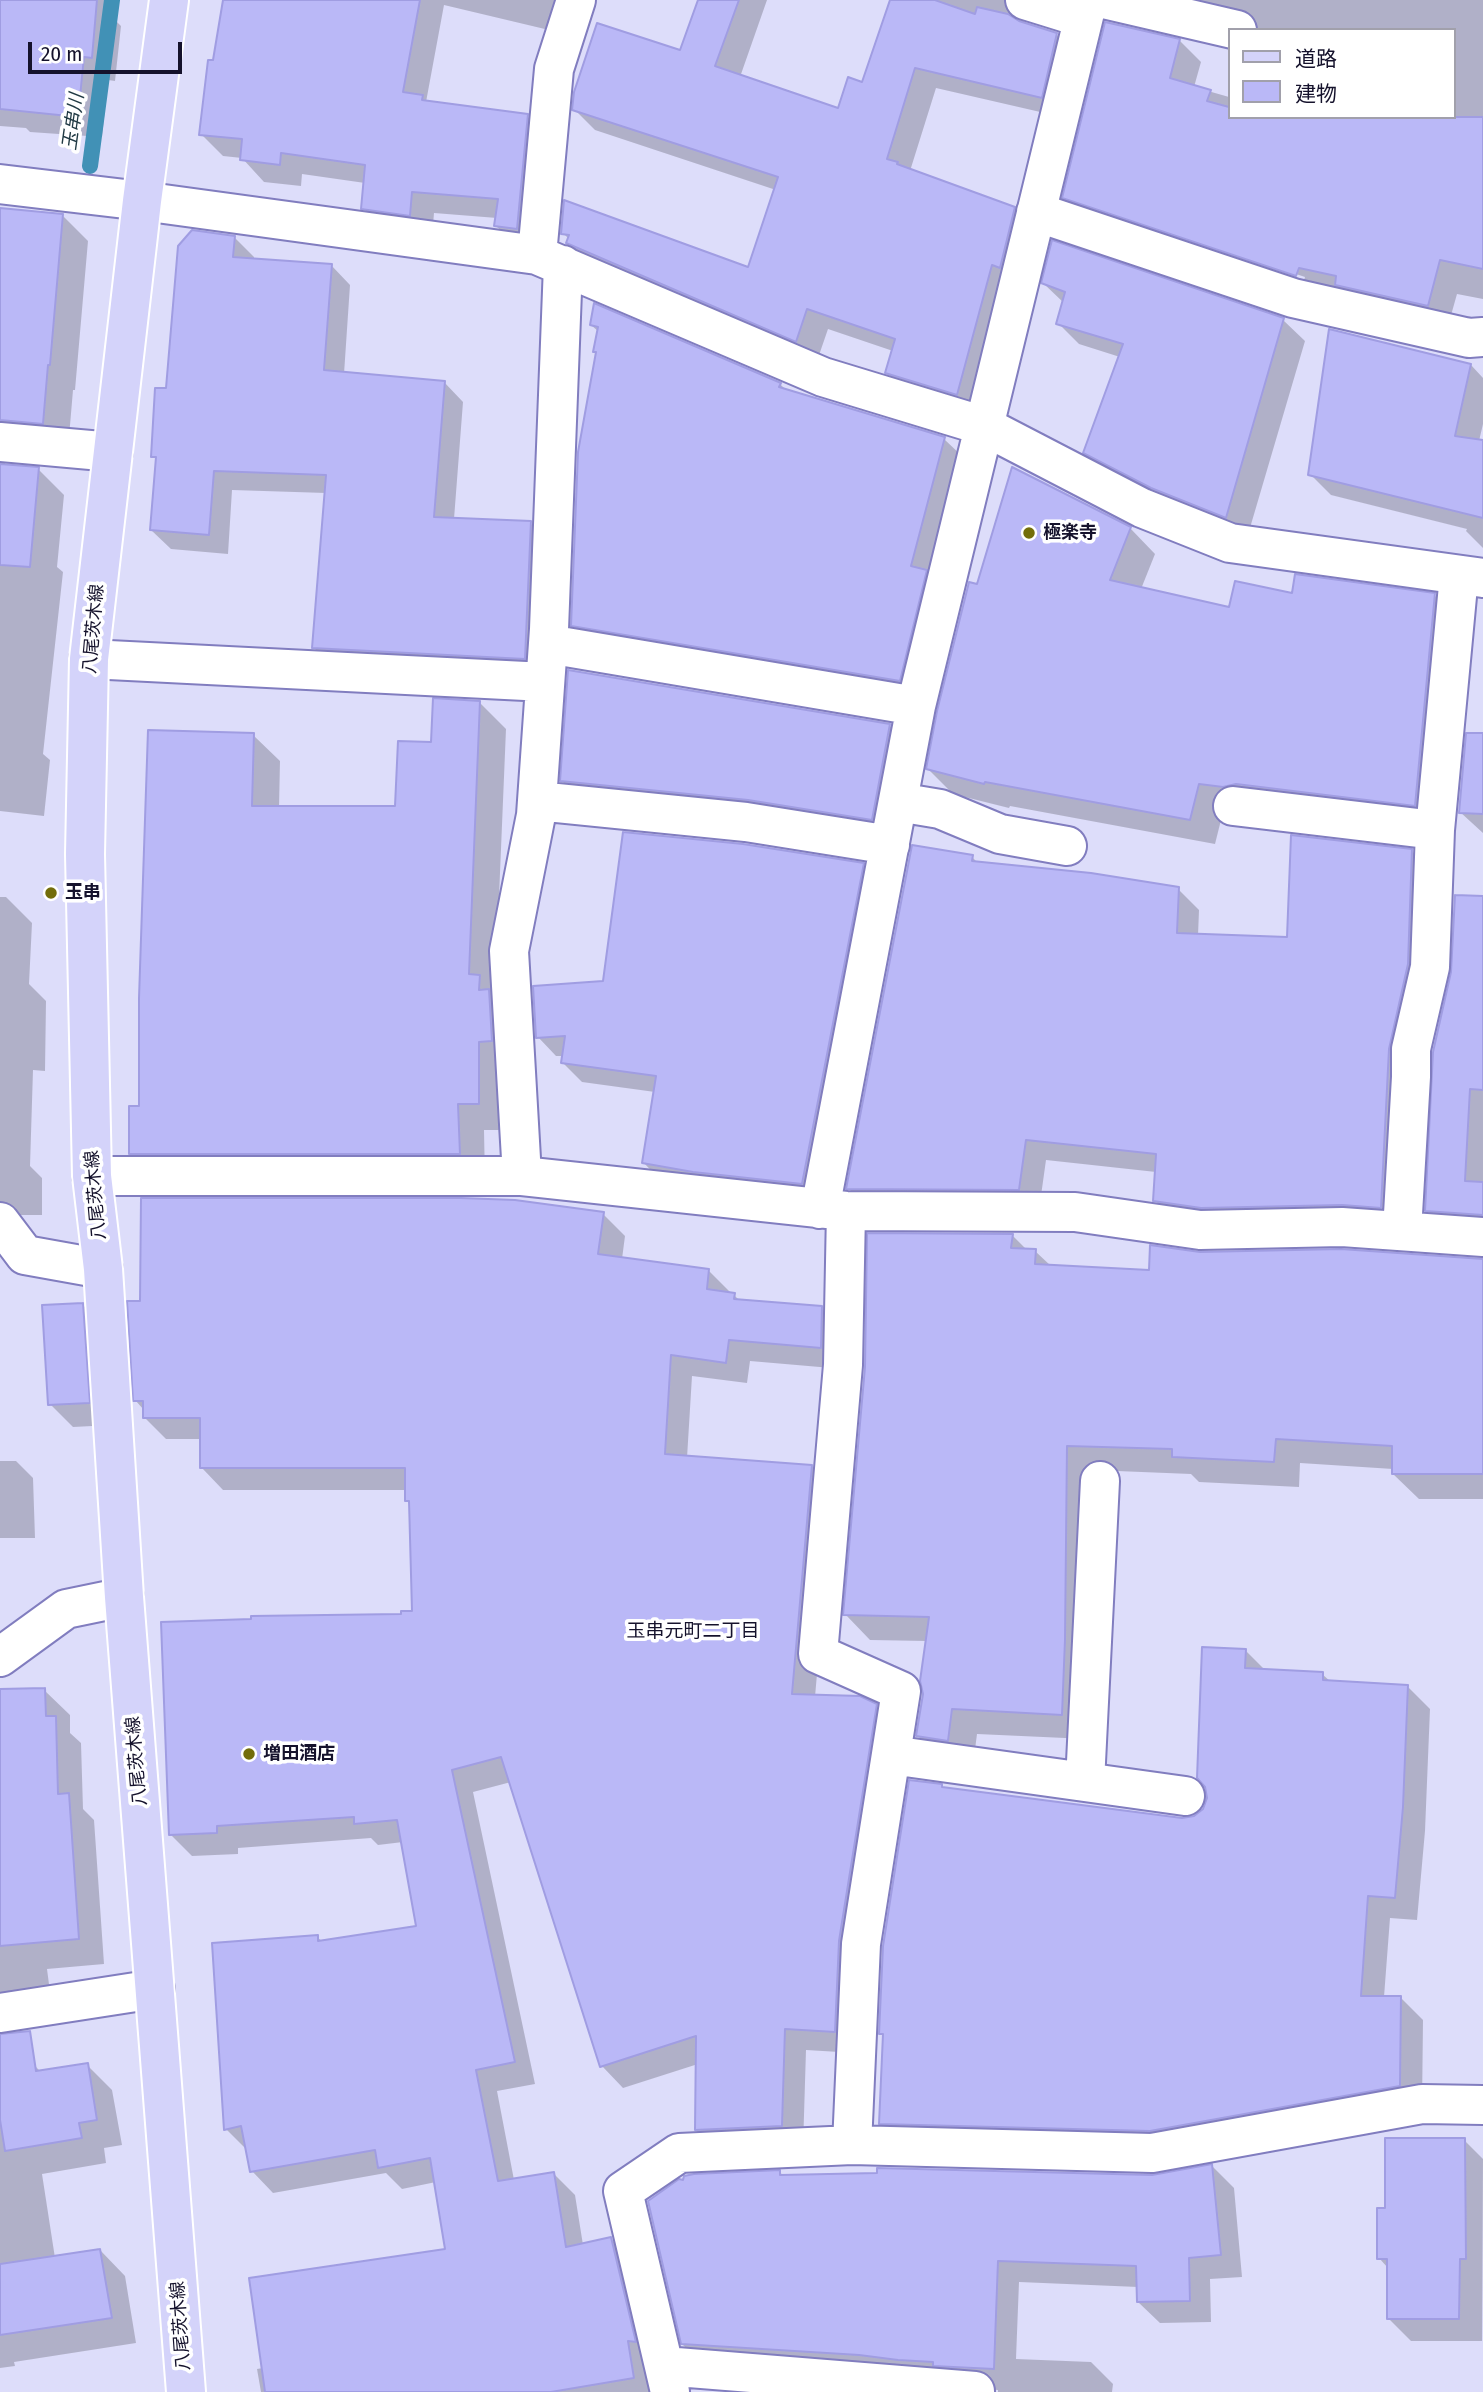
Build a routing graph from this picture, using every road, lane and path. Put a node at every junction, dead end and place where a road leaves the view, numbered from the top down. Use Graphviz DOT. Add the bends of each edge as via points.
graph roads {
  1 [pos="169,0"];
  2 [pos="576,0"];
  3 [pos="1025,0"];
  4 [pos="1093,6"];
  5 [pos="1228,28"];
  6 [pos="0,184"];
  7 [pos="142,201"];
  8 [pos="1037,212"];
  9 [pos="550,260"];
  10 [pos="1483,337"];
  11 [pos="984,426"];
  12 [pos="0,442"];
  13 [pos="113,452"];
  14 [pos="1471,576"];
  15 [pos="548,644"];
  16 [pos="89,659"];
  17 [pos="545,682"];
  18 [pos="916,706"];
  19 [pos="537,801"];
  20 [pos="898,802"];
  21 [pos="1233,806"];
  22 [pos="1435,830"];
  23 [pos="890,845"];
  24 [pos="1067,846"];
  25 [pos="92,1176"];
  26 [pos="523,1176"];
  27 [pos="833,1210"];
  28 [pos="0,1222"];
  29 [pos="1402,1231"];
  30 [pos="1483,1237"];
  31 [pos="103,1269"];
  32 [pos="1100,1481"];
  33 [pos="124,1597"];
  34 [pos="0,1657"];
  35 [pos="891,1755"];
  36 [pos="1084,1782"];
  37 [pos="1185,1796"];
  38 [pos="155,1989"];
  39 [pos="0,2013"];
  40 [pos="1483,2105"];
  41 [pos="852,2145"];
  42 [pos="667,2379"];
  43 [pos="975,2391"];
  44 [pos="180,2392"];
  45 [pos="186,2392"];
  1 -- 7 [label="main road, 八尾茨木線"];
  2 -- 9 [label="street" via="554,69"];
  3 -- 4 [label="street"];
  4 -- 5 [label="street"];
  4 -- 8 [label="street"];
  6 -- 7 [label="street"];
  7 -- 9 [label="street"];
  7 -- 13 [label="main road, 八尾茨木線"];
  8 -- 10 [label="street" via="1293,298 1469,338"];
  8 -- 11 [label="street"];
  9 -- 11 [label="street" via="823,377"];
  9 -- 15 [label="street"];
  11 -- 14 [label="street" via="1142,508 1230,543"];
  11 -- 18 [label="street"];
  12 -- 13 [label="street"];
  13 -- 16 [label="main road, 八尾茨木線"];
  14 -- 22 [label="street"];
  15 -- 17 [label="street"];
  15 -- 18 [label="street"];
  16 -- 17 [label="street"];
  16 -- 25 [label="main road, 八尾茨木線" via="85,854"];
  17 -- 19 [label="street"];
  18 -- 20 [label="street"];
  19 -- 23 [label="street" via="746,822"];
  19 -- 26 [label="street" via="509,951"];
  20 -- 23 [label="street"];
  20 -- 24 [label="street" via="940,809 1000,834"];
  21 -- 22 [label="street"];
  22 -- 29 [label="street" via="1430,967 1411,1049"];
  23 -- 27 [label="street"];
  25 -- 26 [label="street"];
  25 -- 31 [label="main road, 八尾茨木線"];
  26 -- 27 [label="street"];
  27 -- 29 [label="street" via="1075,1212 1200,1230 1342,1227"];
  27 -- 35 [label="street" via="843,1365 818,1654 901,1691"];
  28 -- 31 [label="street" via="25,1255"];
  29 -- 30 [label="street"];
  31 -- 33 [label="main road, 八尾茨木線"];
  32 -- 36 [label="street"];
  33 -- 34 [label="street" via="66,1609"];
  33 -- 38 [label="main road, 八尾茨木線"];
  35 -- 36 [label="street"];
  35 -- 41 [label="street" via="861,1944"];
  36 -- 37 [label="street"];
  38 -- 39 [label="street"];
  38 -- 45 [label="main road, 八尾茨木線"];
  40 -- 41 [label="street" via="1422,2104 1152,2153"];
  41 -- 42 [label="street" via="679,2153 624,2191"];
  42 -- 43 [label="street"];
  44 -- 45 [label="street"];
}
